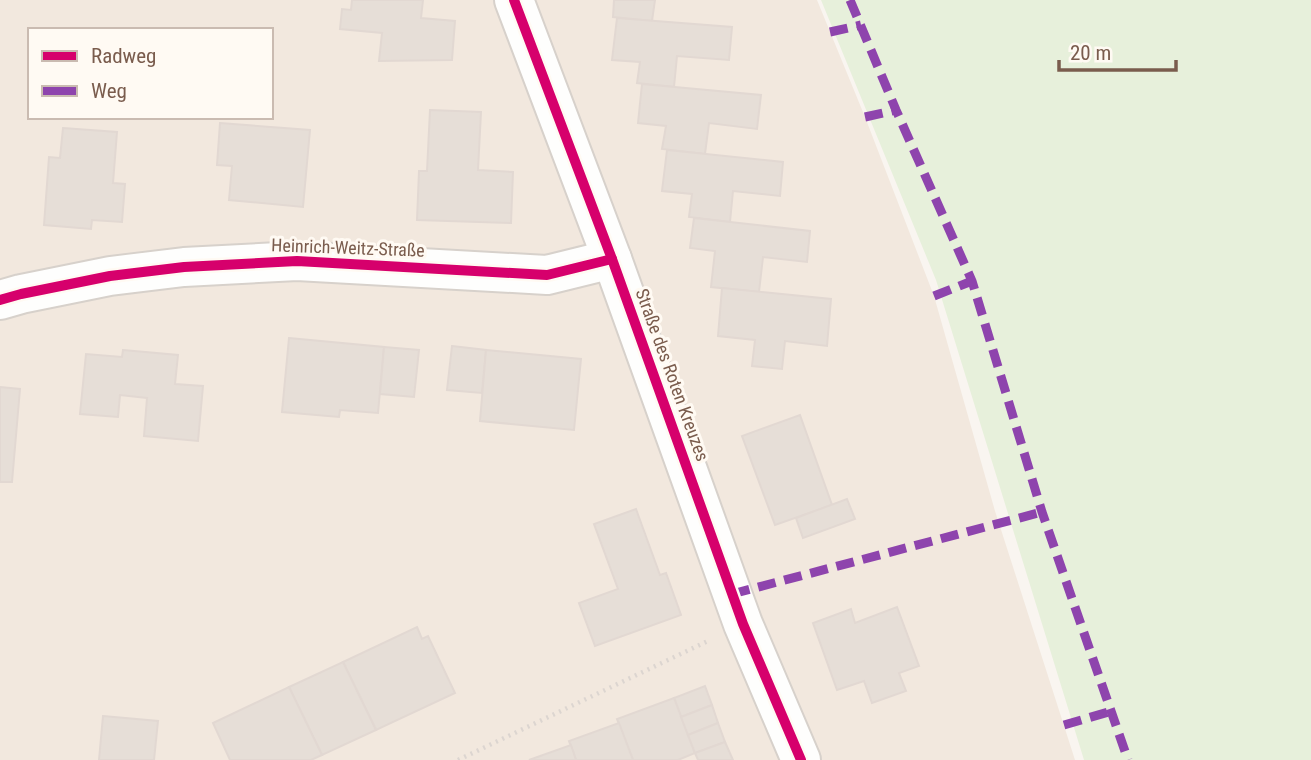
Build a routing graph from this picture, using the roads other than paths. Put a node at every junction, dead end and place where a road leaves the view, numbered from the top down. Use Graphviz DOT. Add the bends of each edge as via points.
graph roads {
  1 [pos="514,0"];
  2 [pos="612,259"];
  3 [pos="0,300"];
  4 [pos="801,760"];
  1 -- 2 [label="street, Straße des Roten Kreuzes"];
  2 -- 3 [label="street, Heinrich-Weitz-Straße" via="547,275 297,261 184,267 110,276"];
  2 -- 4 [label="street, Straße des Roten Kreuzes" via="743,624"];
}
